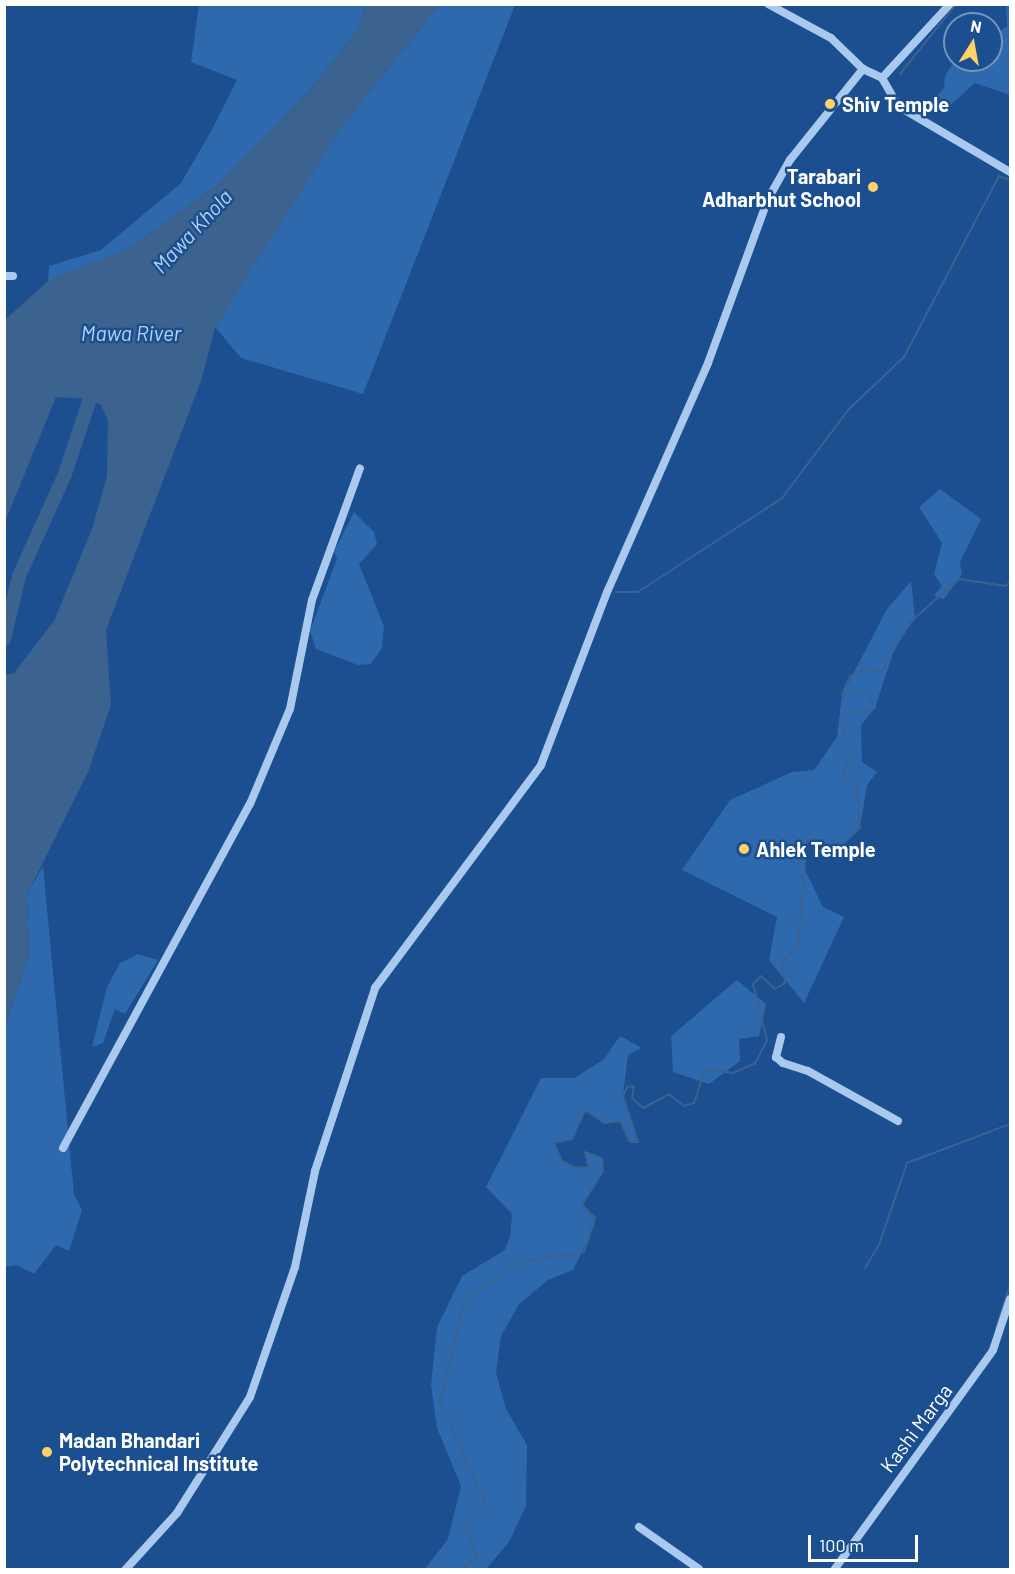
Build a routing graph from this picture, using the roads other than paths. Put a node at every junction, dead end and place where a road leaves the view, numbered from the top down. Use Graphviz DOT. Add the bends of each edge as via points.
graph roads {
  1 [pos="768,4"];
  2 [pos="950,4"];
  3 [pos="863,69"];
  4 [pos="882,78"];
  5 [pos="1011,172"];
  6 [pos="360,468"];
  7 [pos="782,1037"];
  8 [pos="898,1121"];
  9 [pos="63,1149"];
  10 [pos="1011,1299"];
  11 [pos="639,1527"];
  12 [pos="125,1569"];
  13 [pos="699,1569"];
  14 [pos="834,1569"];
  1 -- 3 [label="street" via="831,38"];
  2 -- 4 [label="street"];
  3 -- 4 [label="street"];
  3 -- 12 [label="street" via="790,160 768,199 708,363 629,540 542,765 375,988 315,1171 295,1267 250,1397 177,1513"];
  4 -- 5 [label="street" via="898,106"];
  6 -- 9 [label="street" via="312,600 290,709 250,804"];
  7 -- 8 [label="street" via="776,1057 783,1063 808,1071"];
  10 -- 14 [label="street, Kashi Marga" via="993,1350"];
  11 -- 13 [label="street"];
}
